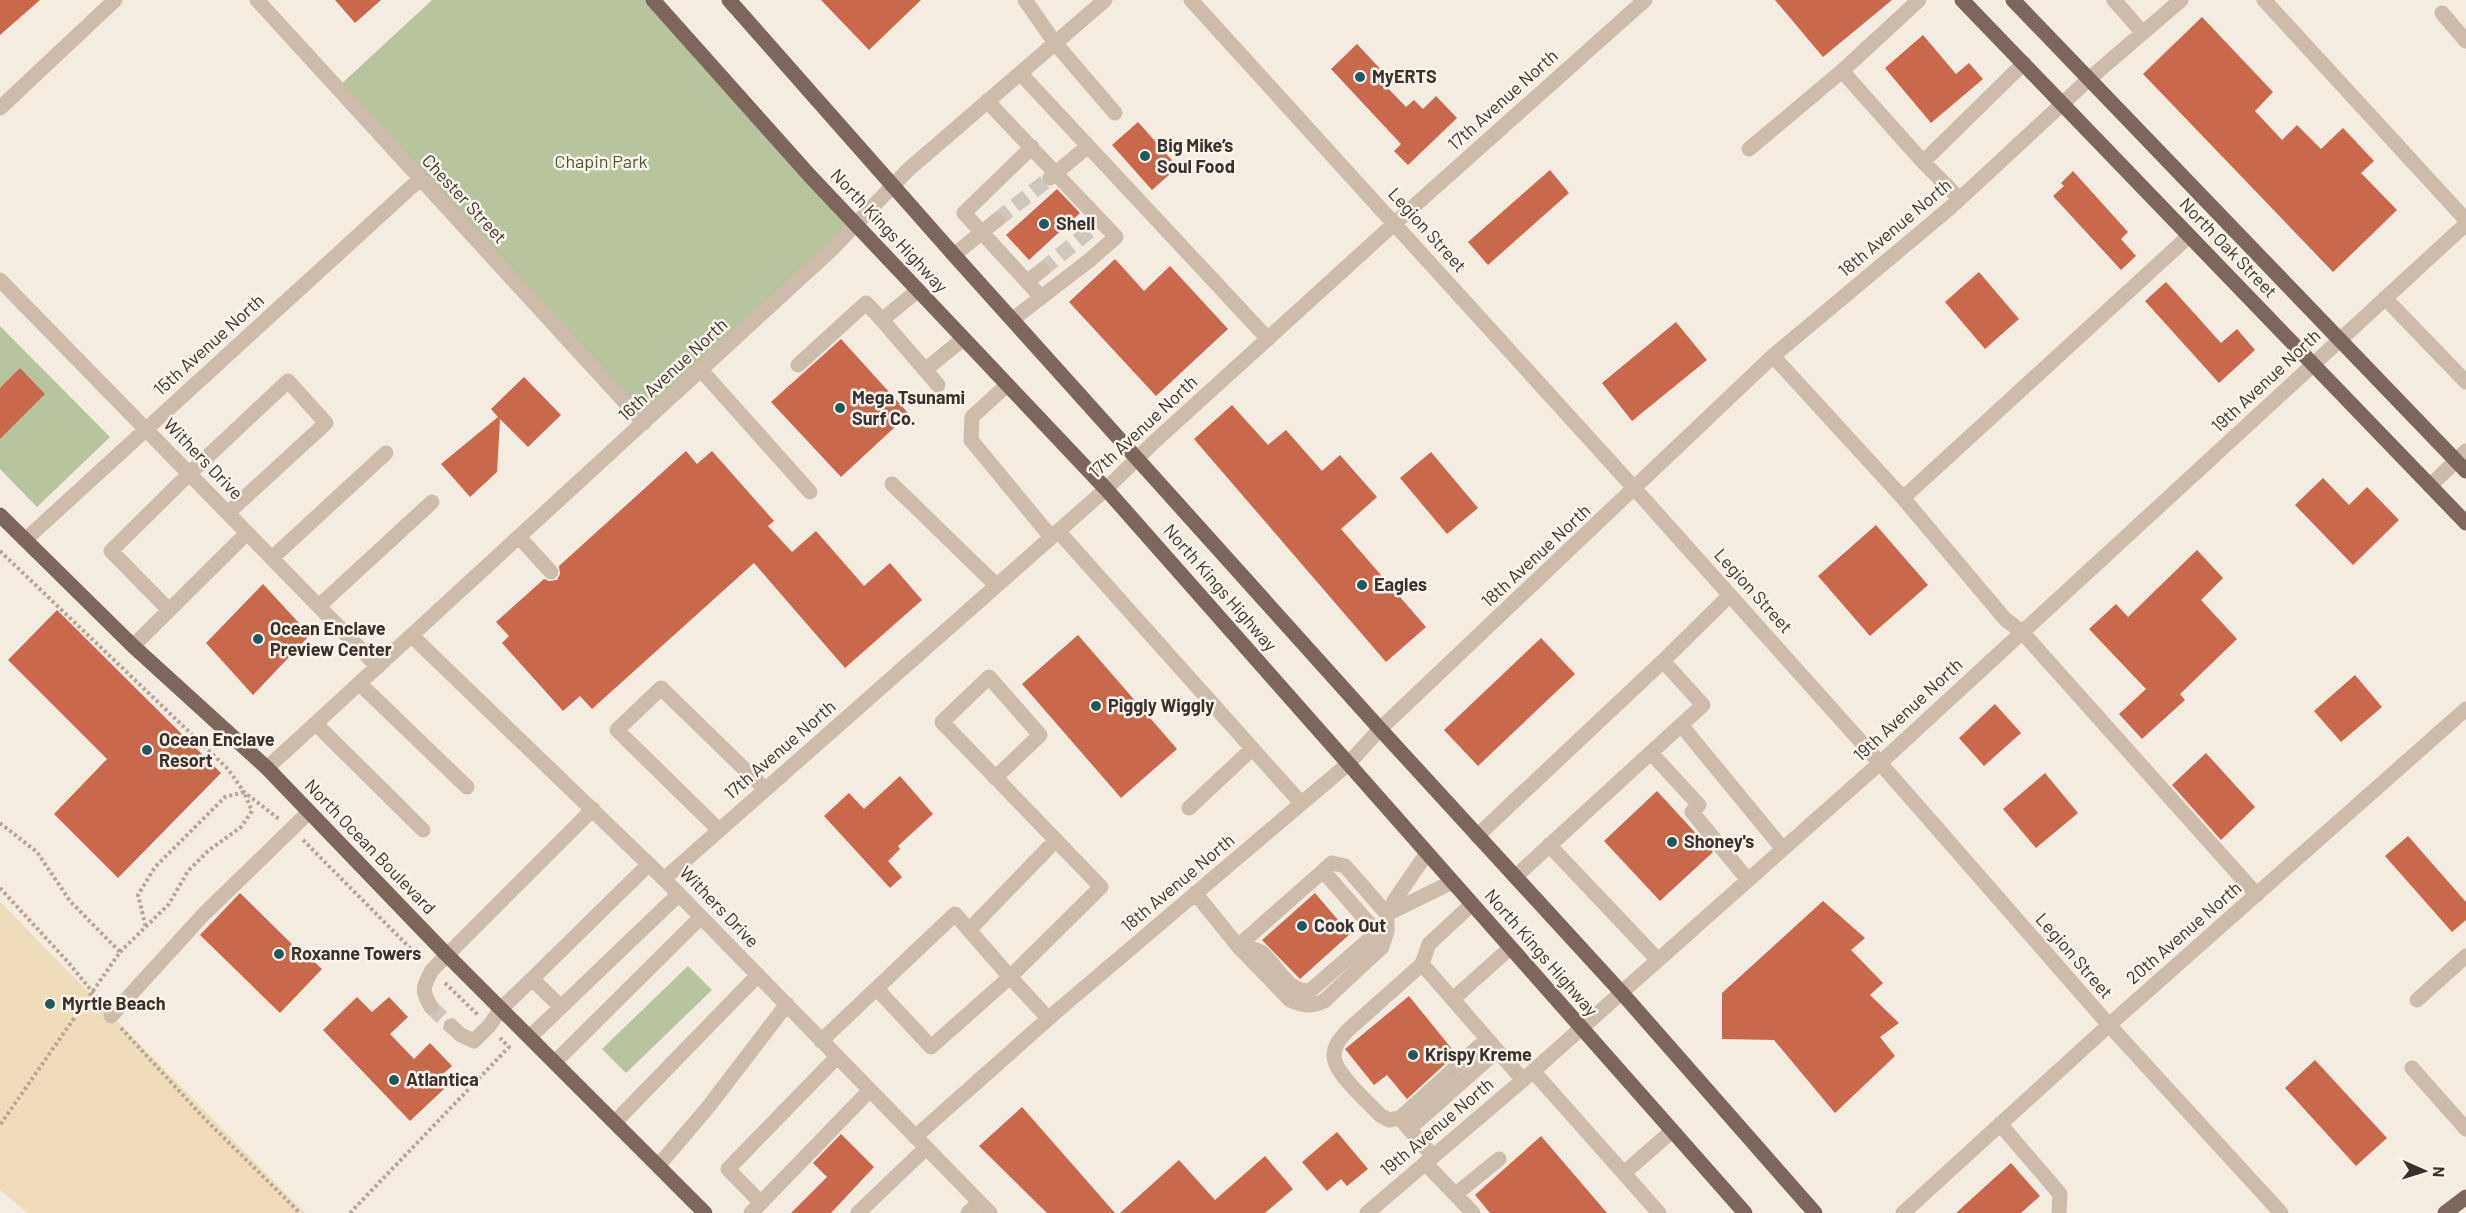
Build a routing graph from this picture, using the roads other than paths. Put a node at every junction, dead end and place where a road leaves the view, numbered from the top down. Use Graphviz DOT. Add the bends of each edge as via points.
graph roads {
  1 [pos="115,0"];
  2 [pos="257,0"];
  3 [pos="653,0"];
  4 [pos="729,0"];
  5 [pos="1025,0"];
  6 [pos="1105,0"];
  7 [pos="1191,0"];
  8 [pos="1645,0"];
  9 [pos="1918,0"];
  10 [pos="1962,0"];
  11 [pos="2013,0"];
  12 [pos="2114,0"];
  13 [pos="2181,0"];
  14 [pos="2264,0"];
  15 [pos="2442,13"];
  16 [pos="2143,33"];
  17 [pos="2466,41"];
  18 [pos="1055,44"];
  19 [pos="2024,63"];
  20 [pos="1842,71"];
  21 [pos="1021,74"];
  22 [pos="2089,79"];
  23 [pos="987,101"];
  24 [pos="2062,103"];
  25 [pos="0,108"];
  26 [pos="1115,113"];
  27 [pos="1088,146"];
  28 [pos="1032,147"];
  29 [pos="1749,149"];
  30 [pos="1923,162"];
  31 [pos="1053,175"];
  32 [pos="420,179"];
  33 [pos="894,185"];
  34 [pos="1960,199"];
  35 [pos="997,220"];
  36 [pos="2466,222"];
  37 [pos="1395,223"];
  38 [pos="856,225"];
  39 [pos="981,233"];
  40 [pos="2189,236"];
  41 [pos="954,255"];
  42 [pos="1042,270"];
  43 [pos="0,280"];
  44 [pos="1027,282"];
  45 [pos="917,291"];
  46 [pos="1041,297"];
  47 [pos="2385,298"];
  48 [pos="1012,319"];
  49 [pos="882,320"];
  50 [pos="963,339"];
  51 [pos="1268,339"];
  52 [pos="2339,339"];
  53 [pos="1773,356"];
  54 [pos="798,364"];
  55 [pos="2314,364"];
  56 [pos="701,370"];
  57 [pos="925,370"];
  58 [pos="2466,382"];
  59 [pos="1007,385"];
  60 [pos="938,386"];
  61 [pos="644,423"];
  62 [pos="146,429"];
  63 [pos="386,453"];
  64 [pos="1137,458"];
  65 [pos="2463,461"];
  66 [pos="190,473"];
  67 [pos="892,484"];
  68 [pos="2430,486"];
  69 [pos="1106,489"];
  70 [pos="1635,489"];
  71 [pos="810,492"];
  72 [pos="1903,498"];
  73 [pos="432,502"];
  74 [pos="228,513"];
  75 [pos="0,515"];
  76 [pos="2466,524"];
  77 [pos="247,533"];
  78 [pos="1054,534"];
  79 [pos="519,537"];
  80 [pos="26,540"];
  81 [pos="272,558"];
  82 [pos="551,572"];
  83 [pos="996,585"];
  84 [pos="1730,595"];
  85 [pos="319,606"];
  86 [pos="169,610"];
  87 [pos="2022,632"];
  88 [pos="412,636"];
  89 [pos="133,646"];
  90 [pos="1664,661"];
  91 [pos="378,667"];
  92 [pos="360,684"];
  93 [pos="2466,709"];
  94 [pos="316,724"];
  95 [pos="1681,725"];
  96 [pos="1380,729"];
  97 [pos="1252,749"];
  98 [pos="1651,753"];
  99 [pos="1880,763"];
  100 [pos="1348,764"];
  101 [pos="267,768"];
  102 [pos="995,778"];
  103 [pos="467,787"];
  104 [pos="765,789"];
  105 [pos="1302,803"];
  106 [pos="593,808"];
  107 [pos="1189,808"];
  108 [pos="308,813"];
  109 [pos="423,830"];
  110 [pos="719,830"];
  111 [pos="1477,836"];
  112 [pos="1056,840"];
  113 [pos="1549,845"];
  114 [pos="1784,849"];
  115 [pos="1427,854"];
  116 [pos="649,864"];
  117 [pos="1323,871"];
  118 [pos="1515,877"];
  119 [pos="664,879"];
  120 [pos="1748,880"];
  121 [pos="1452,882"];
  122 [pos="1195,893"];
  123 [pos="679,894"];
  124 [pos="2257,895"];
  125 [pos="1472,904"];
  126 [pos="1389,912"];
  127 [pos="701,917"];
  128 [pos="969,930"];
  129 [pos="1238,946"];
  130 [pos="1510,948"];
  131 [pos="446,954"];
  132 [pos="2465,959"];
  133 [pos="1658,960"];
  134 [pos="1422,964"];
  135 [pos="758,975"];
  136 [pos="1010,977"];
  137 [pos="532,979"];
  138 [pos="877,988"];
  139 [pos="1622,992"];
  140 [pos="1453,999"];
  141 [pos="2417,1000"];
  142 [pos="787,1004"];
  143 [pos="431,1007"];
  144 [pos="561,1007"];
  145 [pos="501,1009"];
  146 [pos="111,1016"];
  147 [pos="1048,1018"];
  148 [pos="2109,1025"];
  149 [pos="451,1026"];
  150 [pos="1581,1029"];
  151 [pos="530,1037"];
  152 [pos="821,1041"];
  153 [pos="1492,1045"];
  154 [pos="837,1057"];
  155 [pos="555,1062"];
  156 [pos="2412,1068"];
  157 [pos="1528,1076"];
  158 [pos="870,1090"];
  159 [pos="615,1122"];
  160 [pos="1404,1124"];
  161 [pos="2000,1124"];
  162 [pos="2466,1129"];
  163 [pos="1672,1131"];
  164 [pos="915,1137"];
  165 [pos="926,1148"];
  166 [pos="1499,1159"];
  167 [pos="1429,1160"];
  168 [pos="659,1165"];
  169 [pos="1624,1173"];
  170 [pos="1456,1194"];
  171 [pos="2466,1197"];
  172 [pos="756,1208"];
  173 [pos="979,1209"];
  174 [pos="705,1213"];
  175 [pos="858,1213"];
  176 [pos="1367,1213"];
  177 [pos="1473,1213"];
  178 [pos="1659,1213"];
  179 [pos="1745,1213"];
  180 [pos="1815,1213"];
  181 [pos="1903,1213"];
  182 [pos="2059,1213"];
  183 [pos="2281,1213"];
  184 [pos="2445,1213"];
  1 -- 25 [label="street"];
  2 -- 32 [label="street, Chester Street"];
  3 -- 38 [label="main road, North Kings Highway"];
  4 -- 33 [label="main road, North Kings Highway"];
  5 -- 18 [label="street"];
  6 -- 18 [label="street, 16th Avenue North"];
  7 -- 37 [label="street, Legion Street"];
  8 -- 37 [label="street, 17th Avenue North"];
  9 -- 20 [label="street"];
  10 -- 19 [label="main road, North Oak Street"];
  11 -- 22 [label="main road, North Oak Street"];
  12 -- 16 [label="street"];
  13 -- 16 [label="street, 18th Avenue North"];
  14 -- 36 [label="street"];
  15 -- 17 [label="street"];
  16 -- 22 [label="street, 18th Avenue North"];
  18 -- 21 [label="street, 16th Avenue North"];
  18 -- 26 [label="street"];
  19 -- 24 [label="main road, North Oak Street"];
  19 -- 30 [label="street"];
  20 -- 29 [label="street"];
  20 -- 30 [label="street"];
  21 -- 23 [label="street, 16th Avenue North"];
  21 -- 27 [label="street"];
  22 -- 24 [label="street, 18th Avenue North"];
  22 -- 52 [label="main road, North Oak Street"];
  23 -- 28 [label="street"];
  23 -- 33 [label="street, 16th Avenue North"];
  24 -- 34 [label="street, 18th Avenue North"];
  24 -- 40 [label="main road, North Oak Street"];
  27 -- 31 [label="street"];
  27 -- 51 [label="street"];
  28 -- 31 [label="street"];
  28 -- 39 [label="street" via="964,213"];
  30 -- 34 [label="street"];
  31 -- 46 [label="street" via="1098,224 1116,237"];
  32 -- 61 [label="street, Chester Street"];
  32 -- 62 [label="street, 15th Avenue North"];
  33 -- 38 [label="street, 16th Avenue North"];
  33 -- 41 [label="main road, North Kings Highway"];
  34 -- 53 [label="street, 18th Avenue North"];
  35 -- 39 [label="street"];
  36 -- 47 [label="street, 19th Avenue North"];
  37 -- 51 [label="street, 17th Avenue North"];
  37 -- 70 [label="street, Legion Street"];
  38 -- 45 [label="main road, North Kings Highway"];
  38 -- 56 [label="street, 16th Avenue North"];
  39 -- 41 [label="street"];
  39 -- 44 [label="street"];
  40 -- 55 [label="main road, North Oak Street"];
  40 -- 72 [label="street"];
  41 -- 48 [label="main road, North Kings Highway"];
  42 -- 44 [label="street"];
  43 -- 62 [label="street, Withers Drive"];
  44 -- 46 [label="street"];
  45 -- 49 [label="street"];
  45 -- 50 [label="main road, North Kings Highway"];
  46 -- 48 [label="street"];
  47 -- 52 [label="street, 19th Avenue North"];
  47 -- 58 [label="street"];
  48 -- 64 [label="main road, North Kings Highway"];
  49 -- 54 [label="street" via="866,303"];
  49 -- 57 [label="street"];
  50 -- 57 [label="street"];
  50 -- 59 [label="main road, North Kings Highway"];
  51 -- 64 [label="street, 17th Avenue North"];
  52 -- 55 [label="street, 19th Avenue North"];
  52 -- 65 [label="main road, North Oak Street"];
  53 -- 70 [label="street, 18th Avenue North"];
  53 -- 72 [label="street"];
  55 -- 68 [label="main road, North Oak Street"];
  55 -- 87 [label="street, 19th Avenue North"];
  56 -- 61 [label="street, 16th Avenue North"];
  56 -- 71 [label="street"];
  57 -- 60 [label="street"];
  59 -- 69 [label="main road, North Kings Highway"];
  59 -- 78 [label="street" via="972,417 971,440"];
  61 -- 79 [label="street, 16th Avenue North"];
  62 -- 66 [label="street, Withers Drive"];
  62 -- 80 [label="street, 15th Avenue North"];
  63 -- 81 [label="street"];
  64 -- 69 [label="street, 17th Avenue North"];
  64 -- 96 [label="main road, North Kings Highway"];
  65 -- 68 [label="street"];
  66 -- 74 [label="street, Withers Drive"];
  66 -- 74 [label="street" via="288,381 326,423"];
  66 -- 86 [label="street" via="111,551"];
  67 -- 83 [label="street"];
  68 -- 76 [label="main road, North Oak Street"];
  69 -- 78 [label="street, 17th Avenue North"];
  69 -- 100 [label="main road, North Kings Highway"];
  70 -- 84 [label="street, Legion Street"];
  70 -- 96 [label="street, 18th Avenue North"];
  72 -- 87 [label="street" via="2005,619"];
  73 -- 85 [label="street"];
  74 -- 77 [label="street, Withers Drive"];
  75 -- 80 [label="main road, North Ocean Boulevard"];
  77 -- 81 [label="street, Withers Drive"];
  77 -- 86 [label="street"];
  78 -- 83 [label="street, 17th Avenue North"];
  78 -- 97 [label="street"];
  79 -- 82 [label="street"];
  79 -- 88 [label="street, 16th Avenue North"];
  80 -- 89 [label="main road, North Ocean Boulevard"];
  81 -- 85 [label="street, Withers Drive"];
  83 -- 104 [label="street, 17th Avenue North"];
  84 -- 90 [label="street"];
  84 -- 99 [label="street, Legion Street"];
  85 -- 91 [label="street, Withers Drive"];
  86 -- 89 [label="street"];
  87 -- 99 [label="street, 19th Avenue North"];
  87 -- 124 [label="street"];
  88 -- 91 [label="street, 16th Avenue North"];
  88 -- 106 [label="street, Withers Drive"];
  89 -- 101 [label="main road, North Ocean Boulevard"];
  90 -- 95 [label="street" via="1703,705"];
  90 -- 111 [label="street"];
  91 -- 92 [label="street, 16th Avenue North"];
  92 -- 94 [label="street, 16th Avenue North"];
  92 -- 103 [label="street"];
  93 -- 124 [label="street, 20th Avenue North"];
  94 -- 101 [label="street, 16th Avenue North"];
  94 -- 109 [label="street"];
  95 -- 98 [label="street"];
  95 -- 114 [label="street"];
  96 -- 100 [label="street, 18th Avenue North"];
  96 -- 111 [label="main road, North Kings Highway"];
  97 -- 105 [label="street"];
  97 -- 107 [label="street"];
  98 -- 113 [label="street"];
  98 -- 120 [label="street" via="1699,805 1692,812"];
  99 -- 114 [label="street, 19th Avenue North"];
  99 -- 148 [label="street, Legion Street"];
  100 -- 105 [label="street, 18th Avenue North"];
  100 -- 115 [label="main road, North Kings Highway"];
  101 -- 108 [label="main road, North Ocean Boulevard"];
  102 -- 102 [label="street" via="942,722 989,677 1040,735"];
  102 -- 112 [label="street"];
  104 -- 110 [label="street, 17th Avenue North"];
  104 -- 110 [label="street" via="661,688 617,729"];
  105 -- 122 [label="street, 18th Avenue North"];
  106 -- 116 [label="street, Withers Drive"];
  106 -- 131 [label="street"];
  108 -- 131 [label="main road, North Ocean Boulevard"];
  108 -- 146 [label="street" via="203,915"];
  110 -- 119 [label="street, 17th Avenue North"];
  111 -- 118 [label="main road, North Kings Highway"];
  112 -- 128 [label="street"];
  112 -- 136 [label="street" via="1101,887"];
  113 -- 118 [label="street"];
  113 -- 133 [label="street"];
  114 -- 120 [label="street, 19th Avenue North"];
  115 -- 121 [label="main road, North Kings Highway"];
  115 -- 126 [label="street"];
  116 -- 119 [label="street, Withers Drive"];
  116 -- 137 [label="street"];
  117 -- 126 [label="street" via="1332,863 1345,866"];
  117 -- 129 [label="street"];
  117 -- 129 [label="street" via="1373,928 1371,938 1311,990 1302,992 1259,950"];
  118 -- 139 [label="main road, North Kings Highway"];
  119 -- 123 [label="street, Withers Drive"];
  120 -- 133 [label="street, 19th Avenue North"];
  121 -- 125 [label="main road, North Kings Highway"];
  121 -- 126 [label="street"];
  122 -- 129 [label="street"];
  122 -- 147 [label="street, 18th Avenue North"];
  123 -- 127 [label="street, Withers Drive"];
  123 -- 144 [label="street"];
  124 -- 148 [label="street, 20th Avenue North"];
  125 -- 130 [label="main road, North Kings Highway"];
  125 -- 134 [label="street" via="1429,945"];
  126 -- 129 [label="street" via="1382,947 1324,1001 1312,1006 1290,1000"];
  127 -- 135 [label="street, Withers Drive"];
  127 -- 155 [label="street"];
  128 -- 136 [label="street"];
  128 -- 138 [label="street" via="955,915"];
  130 -- 140 [label="street"];
  130 -- 150 [label="main road, North Kings Highway"];
  131 -- 143 [label="street" via="424,985 423,994"];
  131 -- 145 [label="main road, North Ocean Boulevard"];
  132 -- 141 [label="street"];
  133 -- 139 [label="street, 19th Avenue North"];
  134 -- 140 [label="street"];
  134 -- 160 [label="street" via="1347,1031 1336,1043 1334,1057 1339,1071 1380,1115"];
  135 -- 142 [label="street, Withers Drive"];
  135 -- 159 [label="street"];
  136 -- 138 [label="street" via="931,1047"];
  136 -- 147 [label="street"];
  137 -- 144 [label="street"];
  137 -- 145 [label="street"];
  138 -- 152 [label="street"];
  139 -- 150 [label="street, 19th Avenue North"];
  139 -- 180 [label="main road, North Kings Highway"];
  140 -- 153 [label="street"];
  142 -- 152 [label="street, Withers Drive"];
  142 -- 168 [label="street"];
  144 -- 151 [label="street"];
  145 -- 149 [label="street" via="474,1041"];
  145 -- 151 [label="main road, North Ocean Boulevard"];
  147 -- 164 [label="street, 18th Avenue North"];
  148 -- 161 [label="street, 20th Avenue North"];
  148 -- 183 [label="street, Legion Street"];
  150 -- 157 [label="street, 19th Avenue North"];
  150 -- 163 [label="main road, North Kings Highway"];
  151 -- 155 [label="main road, North Ocean Boulevard"];
  152 -- 154 [label="street, Withers Drive"];
  153 -- 157 [label="street"];
  153 -- 160 [label="street"];
  154 -- 158 [label="street, Withers Drive"];
  154 -- 172 [label="street" via="728,1169"];
  155 -- 159 [label="main road, North Ocean Boulevard"];
  156 -- 162 [label="street"];
  157 -- 167 [label="street, 19th Avenue North"];
  157 -- 169 [label="street"];
  158 -- 164 [label="street, Withers Drive"];
  158 -- 172 [label="street"];
  159 -- 168 [label="main road, North Ocean Boulevard"];
  160 -- 167 [label="street"];
  161 -- 181 [label="street, 20th Avenue North"];
  161 -- 182 [label="street" via="2060,1194"];
  163 -- 169 [label="street"];
  163 -- 179 [label="main road, North Kings Highway"];
  164 -- 165 [label="street, Withers Drive"];
  165 -- 173 [label="street, Withers Drive"];
  165 -- 175 [label="street"];
  166 -- 170 [label="street"];
  167 -- 170 [label="street"];
  167 -- 176 [label="street, 19th Avenue North"];
  168 -- 174 [label="main road, North Ocean Boulevard"];
  169 -- 178 [label="street"];
  170 -- 177 [label="street"];
  171 -- 184 [label="main road"];
}
